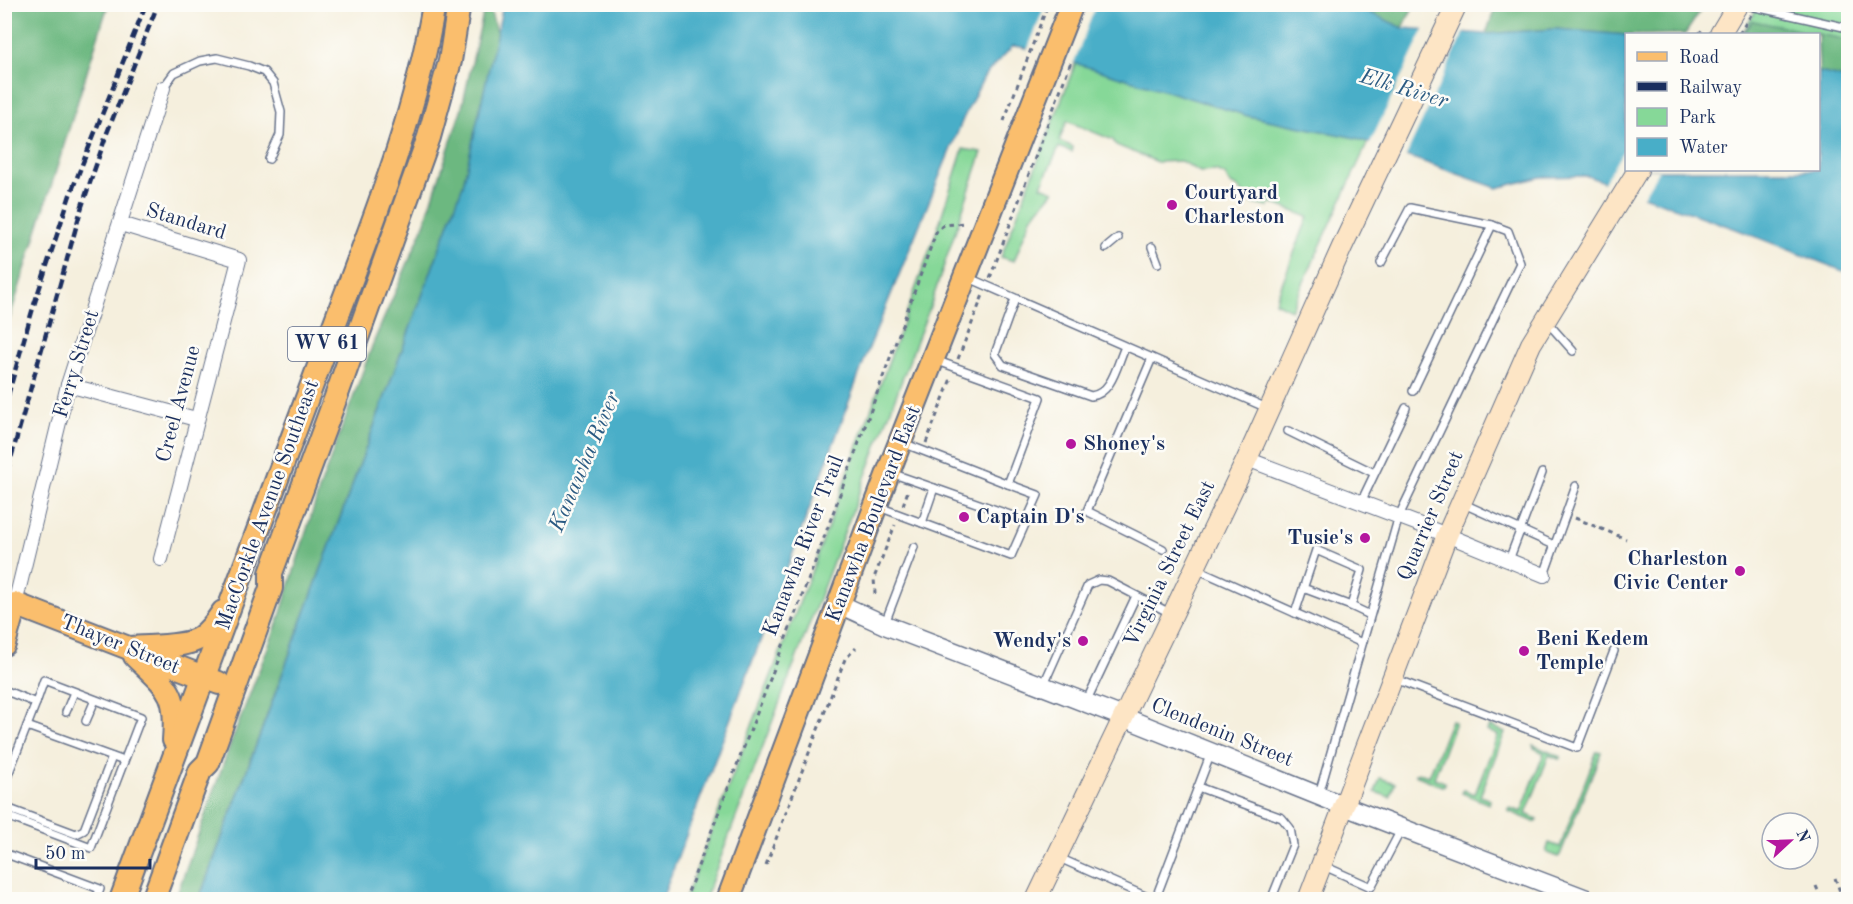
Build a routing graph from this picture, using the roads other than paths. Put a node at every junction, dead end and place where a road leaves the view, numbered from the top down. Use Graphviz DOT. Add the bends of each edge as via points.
graph roads {
  1 [pos="434,4"];
  2 [pos="459,4"];
  3 [pos="1072,4"];
  4 [pos="1457,4"];
  5 [pos="1740,4"];
  6 [pos="1848,28"];
  7 [pos="1721,33"];
  8 [pos="163,88"];
  9 [pos="269,159"];
  10 [pos="1637,171"];
  11 [pos="121,224"];
  12 [pos="1492,225"];
  13 [pos="1118,238"];
  14 [pos="1152,247"];
  15 [pos="1106,248"];
  16 [pos="239,260"];
  17 [pos="1158,263"];
  18 [pos="1381,263"];
  19 [pos="966,277"];
  20 [pos="1015,299"];
  21 [pos="1546,321"];
  22 [pos="1125,347"];
  23 [pos="1573,351"];
  24 [pos="1152,358"];
  25 [pos="933,359"];
  26 [pos="68,385"];
  27 [pos="1413,391"];
  28 [pos="1406,408"];
  29 [pos="1269,409"];
  30 [pos="196,419"];
  31 [pos="1288,430"];
  32 [pos="902,442"];
  33 [pos="1247,459"];
  34 [pos="888,473"];
  35 [pos="1374,473"];
  36 [pos="1542,473"];
  37 [pos="1008,484"];
  38 [pos="1576,486"];
  39 [pos="934,488"];
  40 [pos="1361,502"];
  41 [pos="1461,503"];
  42 [pos="876,506"];
  43 [pos="1399,516"];
  44 [pos="1027,521"];
  45 [pos="922,523"];
  46 [pos="1520,530"];
  47 [pos="1447,535"];
  48 [pos="1554,545"];
  49 [pos="914,546"];
  50 [pos="1163,549"];
  51 [pos="160,559"];
  52 [pos="1509,560"];
  53 [pos="1195,568"];
  54 [pos="271,573"];
  55 [pos="1544,575"];
  56 [pos="1303,588"];
  57 [pos="1136,596"];
  58 [pos="232,602"];
  59 [pos="15,604"];
  60 [pos="839,604"];
  61 [pos="1352,606"];
  62 [pos="1295,613"];
  63 [pos="1173,615"];
  64 [pos="1370,615"];
  65 [pos="885,625"];
  66 [pos="1362,643"];
  67 [pos="4,644"];
  68 [pos="128,648"];
  69 [pos="1614,651"];
  70 [pos="204,678"];
  71 [pos="1393,678"];
  72 [pos="226,685"];
  73 [pos="1043,686"];
  74 [pos="4,690"];
  75 [pos="75,692"];
  76 [pos="95,700"];
  77 [pos="36,702"];
  78 [pos="1086,702"];
  79 [pos="66,712"];
  80 [pos="1124,717"];
  81 [pos="86,721"];
  82 [pos="27,726"];
  83 [pos="60,729"];
  84 [pos="57,738"];
  85 [pos="1211,753"];
  86 [pos="112,757"];
  87 [pos="124,761"];
  88 [pos="172,765"];
  89 [pos="200,771"];
  90 [pos="4,785"];
  91 [pos="1198,787"];
  92 [pos="1318,796"];
  93 [pos="1344,806"];
  94 [pos="4,807"];
  95 [pos="4,815"];
  96 [pos="1402,828"];
  97 [pos="4,853"];
  98 [pos="1057,856"];
  99 [pos="1321,865"];
  100 [pos="96,900"];
  101 [pos="121,900"];
  102 [pos="153,900"];
  103 [pos="728,900"];
  104 [pos="1036,900"];
  105 [pos="1154,900"];
  106 [pos="1271,900"];
  107 [pos="1308,900"];
  108 [pos="1589,900"];
  1 -- 58 [label="main road, MacCorkle Avenue Southeast / WV 61" via="410,114 370,233"];
  2 -- 54 [label="main road, MacCorkle Avenue Southeast / WV 61" via="450,62 429,137"];
  3 -- 19 [label="main road, Kanawha Boulevard East"];
  4 -- 29 [label="main road, Virginia Street East"];
  5 -- 6 [label="lane"];
  5 -- 7 [label="main road"];
  8 -- 9 [label="lane" via="174,73 217,58 264,72 273,83 281,112 280,135"];
  8 -- 11 [label="street, Ferry Street"];
  10 -- 21 [label="main road, Quarrier Street"];
  11 -- 16 [label="street, Standard"];
  11 -- 26 [label="street, Ferry Street"];
  12 -- 18 [label="lane" via="1410,208"];
  12 -- 27 [label="lane"];
  12 -- 43 [label="lane" via="1508,231 1520,263"];
  13 -- 15 [label="lane"];
  14 -- 17 [label="lane"];
  16 -- 30 [label="street, Creel Avenue"];
  19 -- 20 [label="lane"];
  19 -- 25 [label="main road, Kanawha Boulevard East"];
  20 -- 22 [label="lane"];
  20 -- 22 [label="lane" via="995,354 1003,365 1098,396 1107,389"];
  21 -- 23 [label="lane"];
  21 -- 41 [label="main road, Quarrier Street" via="1531,344"];
  22 -- 24 [label="lane"];
  24 -- 29 [label="lane"];
  24 -- 50 [label="lane" via="1087,511"];
  25 -- 32 [label="main road, Kanawha Boulevard East"];
  25 -- 37 [label="lane" via="1040,398"];
  26 -- 30 [label="street"];
  26 -- 59 [label="street, Ferry Street"];
  28 -- 35 [label="lane"];
  29 -- 33 [label="main road, Virginia Street East"];
  30 -- 51 [label="street, Creel Avenue"];
  31 -- 35 [label="lane"];
  32 -- 34 [label="main road, Kanawha Boulevard East"];
  32 -- 37 [label="lane"];
  33 -- 40 [label="street"];
  33 -- 53 [label="main road, Virginia Street East"];
  34 -- 39 [label="lane"];
  34 -- 42 [label="main road, Kanawha Boulevard East"];
  35 -- 40 [label="lane"];
  36 -- 46 [label="lane"];
  37 -- 44 [label="lane" via="1038,495"];
  38 -- 48 [label="lane"];
  39 -- 44 [label="lane"];
  39 -- 45 [label="lane"];
  40 -- 43 [label="street"];
  41 -- 46 [label="lane"];
  41 -- 47 [label="main road, Quarrier Street"];
  42 -- 45 [label="lane"];
  42 -- 60 [label="main road, Kanawha Boulevard East"];
  43 -- 47 [label="street"];
  43 -- 64 [label="lane"];
  44 -- 45 [label="lane" via="1011,556"];
  46 -- 48 [label="lane"];
  46 -- 52 [label="lane"];
  47 -- 52 [label="street"];
  47 -- 71 [label="main road, Quarrier Street"];
  48 -- 55 [label="lane"];
  49 -- 65 [label="lane"];
  52 -- 55 [label="street"];
  53 -- 62 [label="lane"];
  53 -- 63 [label="main road, Virginia Street East"];
  54 -- 72 [label="main road, MacCorkle Avenue Southeast / WV 61" via="259,588"];
  54 -- 89 [label="main road, MacCorkle Avenue Southeast / WV 61" via="271,588 208,763"];
  56 -- 61 [label="lane"];
  56 -- 61 [label="lane" via="1316,550 1362,570"];
  56 -- 62 [label="lane"];
  57 -- 63 [label="lane"];
  57 -- 73 [label="lane" via="1108,581 1088,585"];
  57 -- 78 [label="lane"];
  58 -- 68 [label="main road" via="193,641"];
  58 -- 70 [label="main road, MacCorkle Avenue Southeast / WV 61"];
  59 -- 67 [label="main road, Ferry Street"];
  59 -- 68 [label="main road, Thayer Street"];
  60 -- 65 [label="street, Clendenin Street"];
  60 -- 103 [label="main road, Kanawha Boulevard East"];
  61 -- 64 [label="lane"];
  62 -- 66 [label="lane"];
  63 -- 80 [label="main road, Virginia Street East"];
  64 -- 66 [label="lane"];
  65 -- 73 [label="street, Clendenin Street"];
  66 -- 92 [label="lane"];
  68 -- 70 [label="main road, Thayer Street"];
  68 -- 88 [label="main road" via="167,687 176,713"];
  69 -- 71 [label="lane" via="1577,748"];
  70 -- 72 [label="main road, Thayer Street"];
  70 -- 88 [label="main road, MacCorkle Avenue Southeast / WV 61"];
  71 -- 93 [label="main road, Quarrier Street"];
  72 -- 89 [label="main road, MacCorkle Avenue Southeast / WV 61" via="200,759"];
  73 -- 78 [label="street, Clendenin Street"];
  74 -- 77 [label="lane"];
  75 -- 76 [label="lane"];
  75 -- 77 [label="lane" via="44,680"];
  75 -- 79 [label="lane"];
  76 -- 81 [label="lane"];
  76 -- 87 [label="lane" via="141,717"];
  77 -- 82 [label="lane"];
  78 -- 80 [label="street, Clendenin Street"];
  80 -- 85 [label="street, Clendenin Street"];
  80 -- 98 [label="main road, Virginia Street East"];
  82 -- 84 [label="lane"];
  82 -- 90 [label="lane"];
  83 -- 84 [label="lane"];
  84 -- 86 [label="lane" via="79,741"];
  85 -- 91 [label="lane"];
  85 -- 92 [label="street, Clendenin Street"];
  86 -- 87 [label="lane"];
  86 -- 94 [label="lane" via="84,830 76,834"];
  87 -- 95 [label="lane" via="91,848"];
  88 -- 101 [label="main road, MacCorkle Avenue Southeast / WV 61"];
  89 -- 102 [label="main road, MacCorkle Avenue Southeast / WV 61"];
  91 -- 105 [label="lane"];
  91 -- 106 [label="lane" via="1282,818 1290,828 1293,845"];
  92 -- 93 [label="street, Clendenin Street"];
  93 -- 96 [label="street, Clendenin Street"];
  93 -- 99 [label="main road, Quarrier Street"];
  96 -- 99 [label="lane" via="1371,887"];
  96 -- 108 [label="street, Clendenin Street"];
  97 -- 100 [label="lane" via="100,889"];
  98 -- 104 [label="main road, Virginia Street East"];
  98 -- 105 [label="lane"];
  99 -- 107 [label="main road, Quarrier Street"];
}
